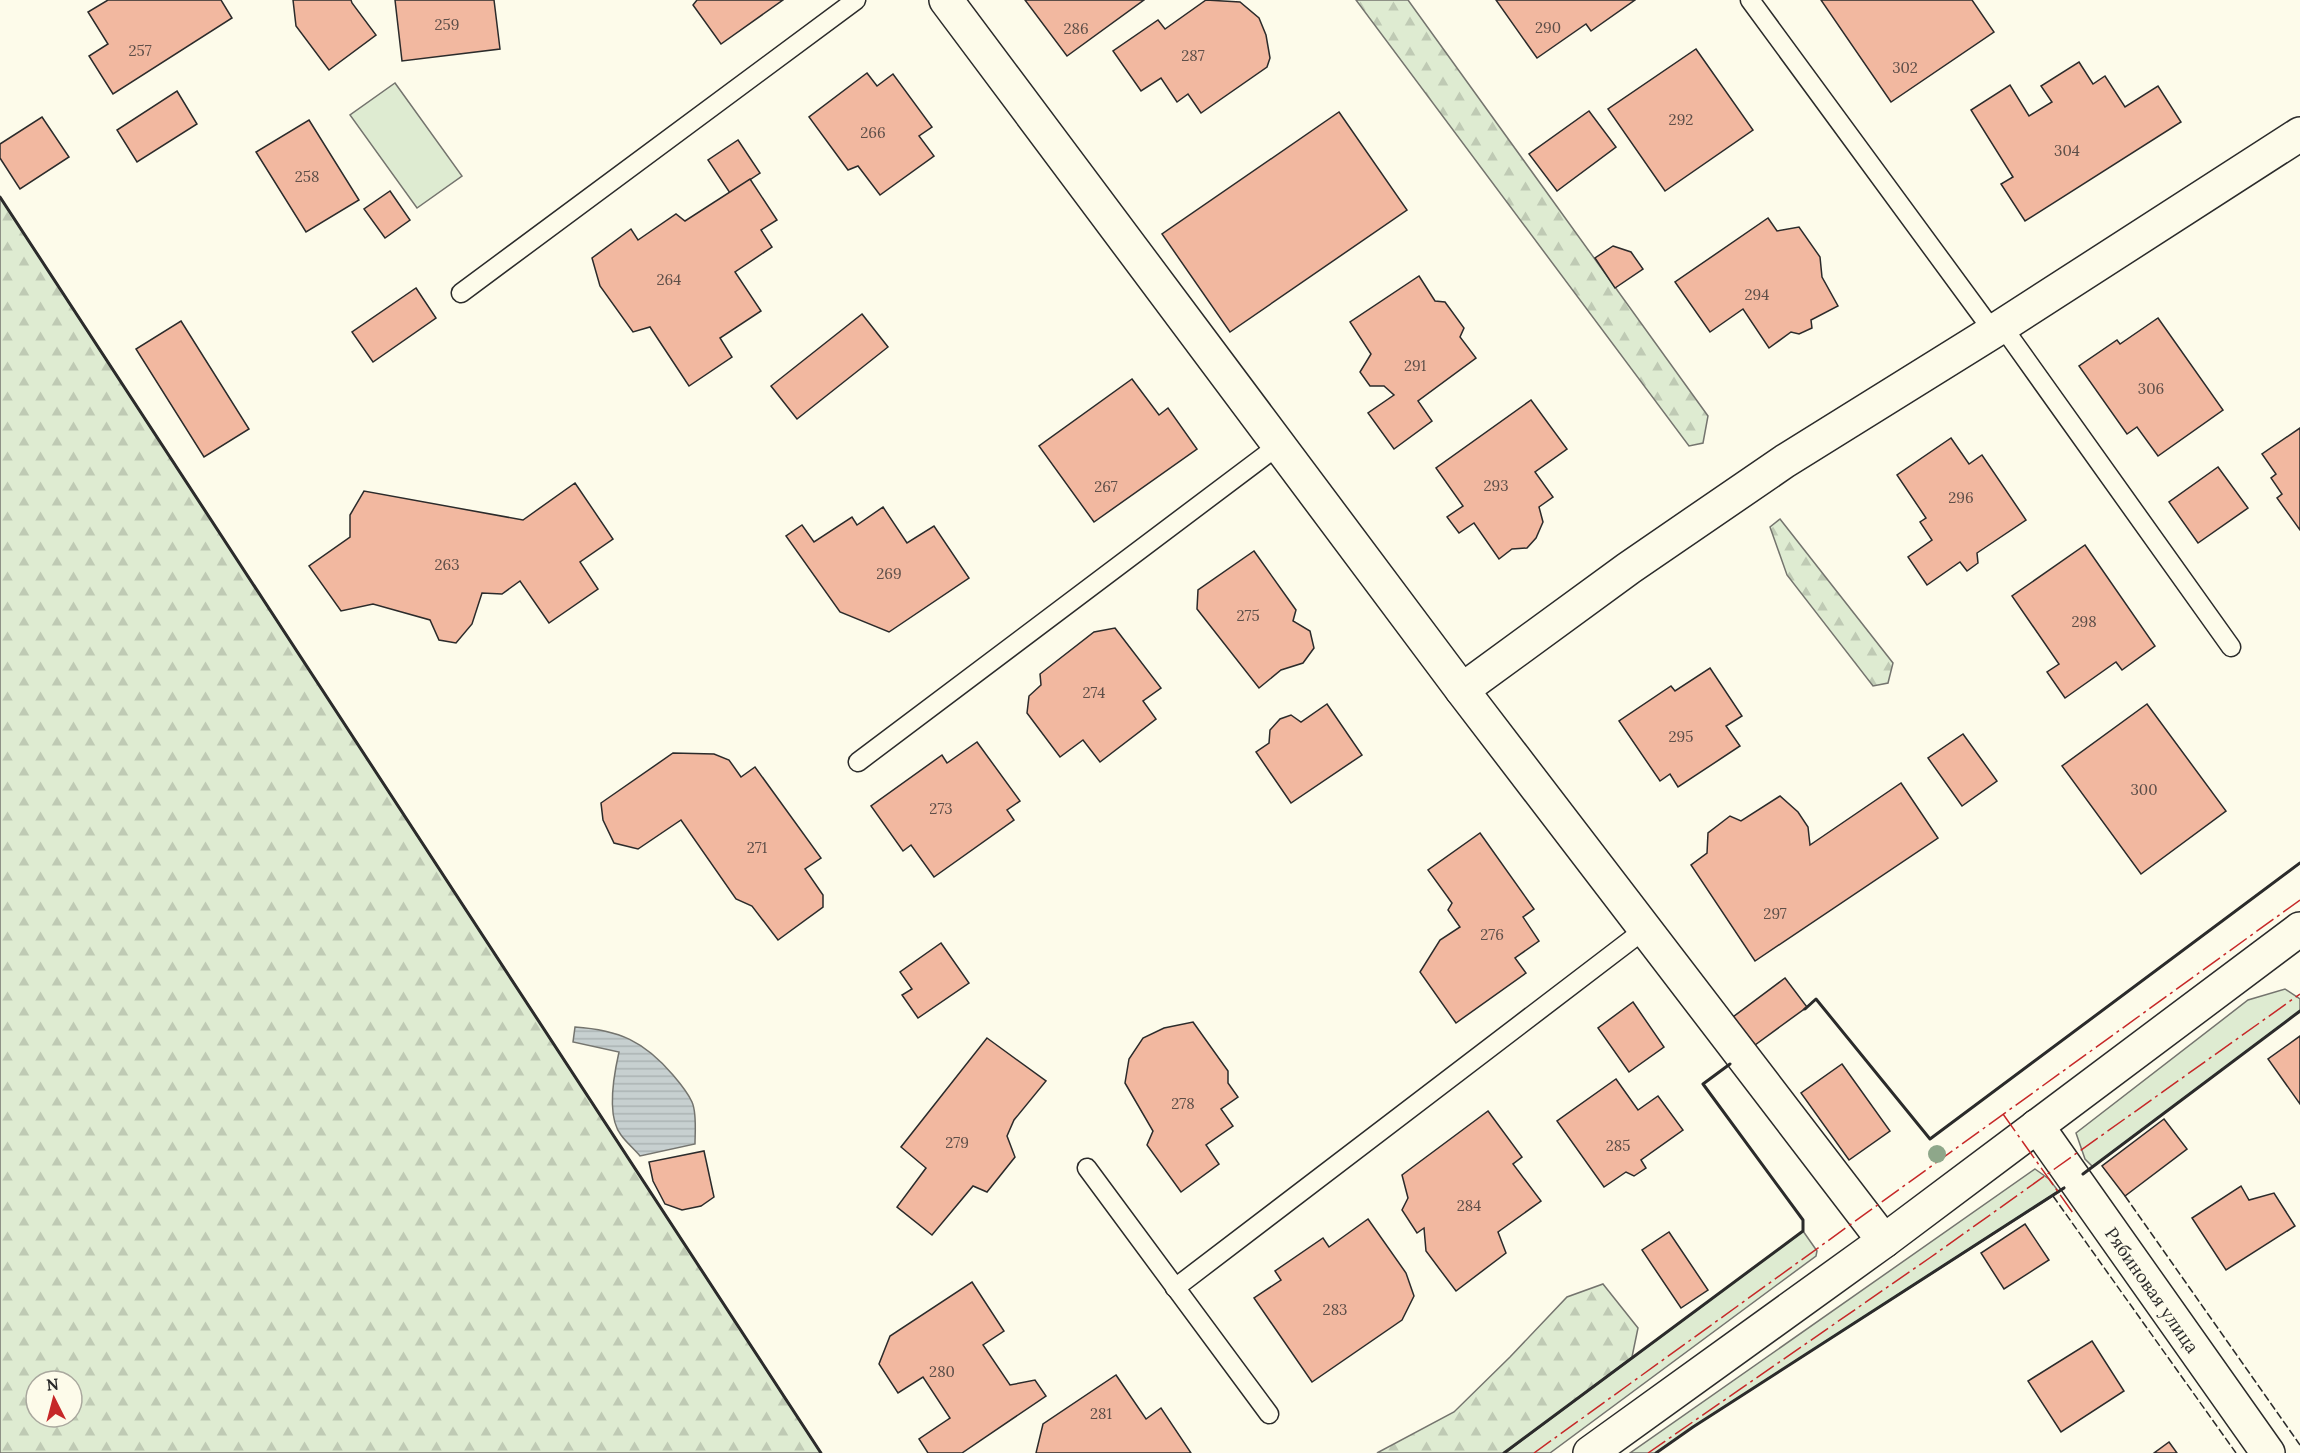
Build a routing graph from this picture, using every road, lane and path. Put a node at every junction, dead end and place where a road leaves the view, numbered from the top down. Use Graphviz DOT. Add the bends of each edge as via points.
graph roads {
  1 [pos="856,0"];
  2 [pos="946,0"];
  3 [pos="1750,0"];
  4 [pos="2300,134"];
  5 [pos="461,293"];
  6 [pos="1997,328"];
  7 [pos="1279,445"];
  8 [pos="2231,647"];
  9 [pos="1462,690"];
  10 [pos="858,762"];
  11 [pos="2300,929"];
  12 [pos="1644,930"];
  13 [pos="2037,1126"];
  14 [pos="1087,1168"];
  15 [pos="1884,1240"];
  16 [pos="1175,1288"];
  17 [pos="1269,1414"];
  18 [pos="1590,1453"];
  19 [pos="2268,1453"];
  1 -- 5 [label="lane"];
  2 -- 7 [label="street"];
  3 -- 6 [label="lane"];
  4 -- 6 [label="street"];
  6 -- 8 [label="lane"];
  6 -- 9 [label="street" via="1785,461"];
  7 -- 9 [label="street"];
  7 -- 10 [label="lane"];
  9 -- 12 [label="street"];
  11 -- 13 [label="street"];
  12 -- 15 [label="street"];
  12 -- 16 [label="lane"];
  13 -- 15 [label="street"];
  13 -- 19 [label="street, Рябиновая улица"];
  14 -- 16 [label="lane"];
  15 -- 18 [label="street"];
  16 -- 17 [label="lane"];
}
